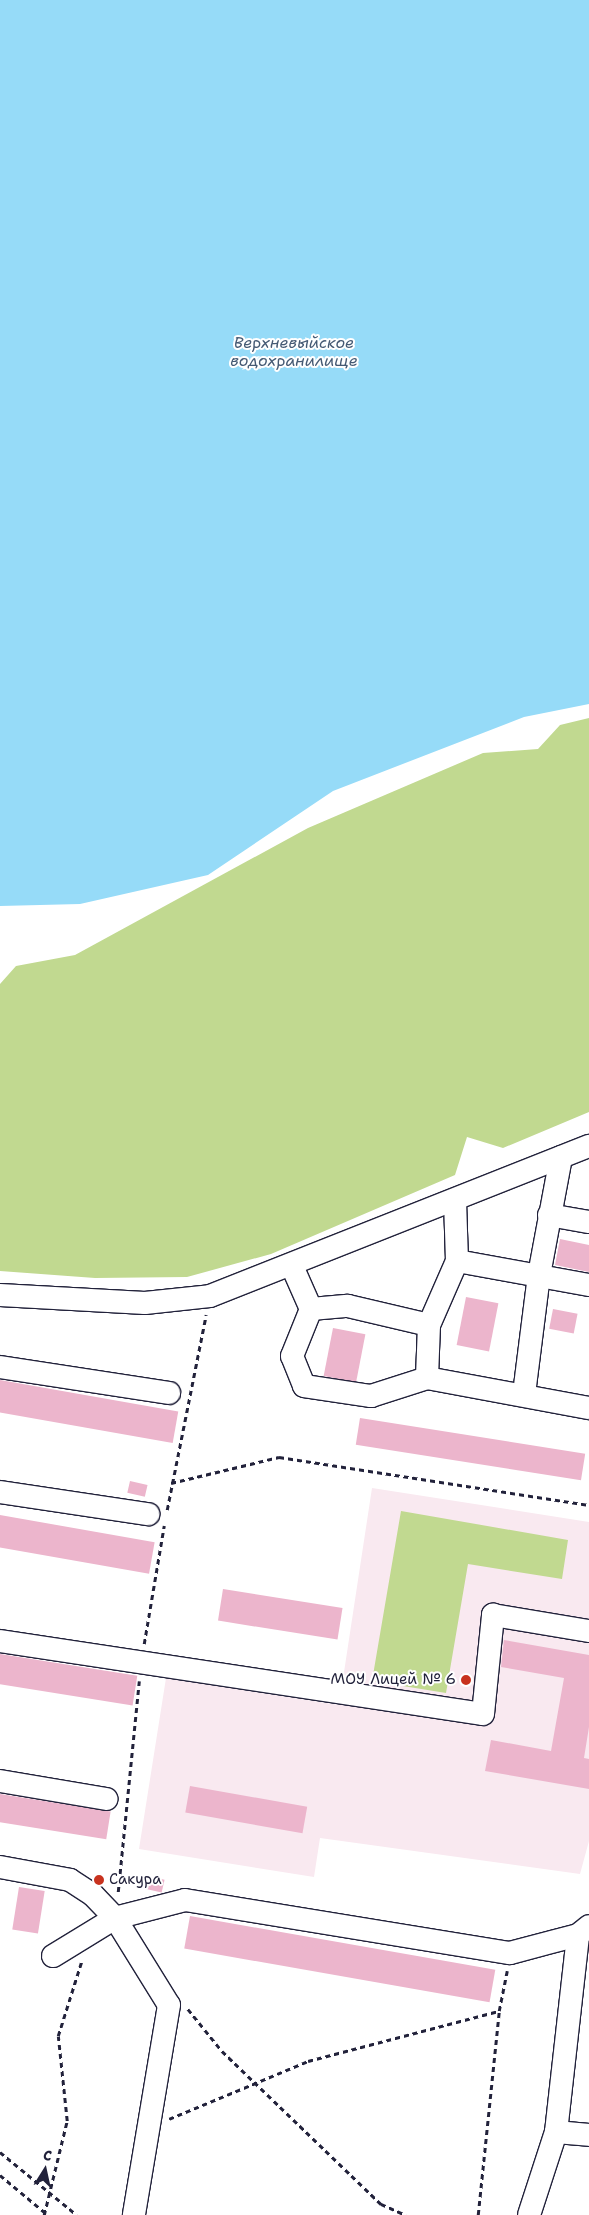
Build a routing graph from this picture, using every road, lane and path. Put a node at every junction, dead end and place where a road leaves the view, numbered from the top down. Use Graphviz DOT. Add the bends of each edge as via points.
graph roads {
  1 [pos="589,1146"];
  2 [pos="561,1157"];
  3 [pos="455,1201"];
  4 [pos="549,1215"];
  5 [pos="589,1222"];
  6 [pos="456,1261"];
  7 [pos="292,1266"];
  8 [pos="540,1275"];
  9 [pos="589,1285"];
  10 [pos="0,1295"];
  11 [pos="210,1296"];
  12 [pos="311,1309"];
  13 [pos="429,1325"];
  14 [pos="0,1367"];
  15 [pos="427,1378"];
  16 [pos="169,1393"];
  17 [pos="524,1394"];
  18 [pos="589,1408"];
  19 [pos="171,1483"];
  20 [pos="0,1492"];
  21 [pos="589,1505"];
  22 [pos="160,1516"];
  23 [pos="589,1631"];
  24 [pos="0,1641"];
  25 [pos="141,1664"];
  26 [pos="0,1781"];
  27 [pos="106,1799"];
  28 [pos="0,1867"];
  29 [pos="115,1918"];
  30 [pos="584,1931"];
  31 [pos="85,1953"];
  32 [pos="510,1953"];
  33 [pos="53,1956"];
  34 [pos="186,2007"];
  35 [pos="499,2011"];
  36 [pos="255,2084"];
  37 [pos="150,2127"];
  38 [pos="556,2132"];
  39 [pos="589,2134"];
  40 [pos="0,2152"];
  41 [pos="0,2175"];
  42 [pos="50,2194"];
  43 [pos="44,2214"];
  44 [pos="48,2215"];
  45 [pos="77,2215"];
  46 [pos="134,2215"];
  47 [pos="406,2215"];
  48 [pos="478,2215"];
  49 [pos="529,2215"];
  1 -- 2 [label="street"];
  2 -- 3 [label="street"];
  2 -- 4 [label="street"];
  3 -- 6 [label="street"];
  3 -- 7 [label="street"];
  4 -- 5 [label="street"];
  4 -- 8 [label="street"];
  6 -- 8 [label="street"];
  6 -- 13 [label="street"];
  7 -- 11 [label="street"];
  7 -- 12 [label="street"];
  8 -- 9 [label="street"];
  8 -- 17 [label="street"];
  10 -- 11 [label="street" via="145,1303"];
  11 -- 19 [label="path"];
  12 -- 13 [label="street" via="348,1306"];
  12 -- 15 [label="street" via="292,1356 304,1386 371,1396"];
  13 -- 15 [label="street"];
  14 -- 16 [label="street"];
  15 -- 17 [label="street"];
  17 -- 18 [label="street"];
  19 -- 21 [label="path" via="279,1457"];
  19 -- 22 [label="path"];
  20 -- 22 [label="street"];
  22 -- 25 [label="path"];
  23 -- 25 [label="street" via="493,1615 483,1714"];
  24 -- 25 [label="street"];
  25 -- 29 [label="path"];
  26 -- 27 [label="street"];
  28 -- 29 [label="street" via="70,1880 93,1895"];
  29 -- 32 [label="street" via="186,1900"];
  29 -- 33 [label="street"];
  29 -- 37 [label="street" via="169,2005"];
  30 -- 32 [label="street"];
  30 -- 38 [label="street"];
  31 -- 42 [label="path" via="58,2036 68,2121"];
  32 -- 35 [label="path"];
  34 -- 36 [label="path" via="222,2051"];
  35 -- 36 [label="path" via="308,2061"];
  35 -- 48 [label="path"];
  36 -- 37 [label="path"];
  36 -- 47 [label="path" via="382,2204"];
  37 -- 46 [label="street"];
  38 -- 39 [label="street"];
  38 -- 49 [label="street"];
  40 -- 42 [label="path"];
  41 -- 43 [label="path"];
  42 -- 43 [label="path"];
  42 -- 45 [label="path"];
  43 -- 44 [label="path"];
}
